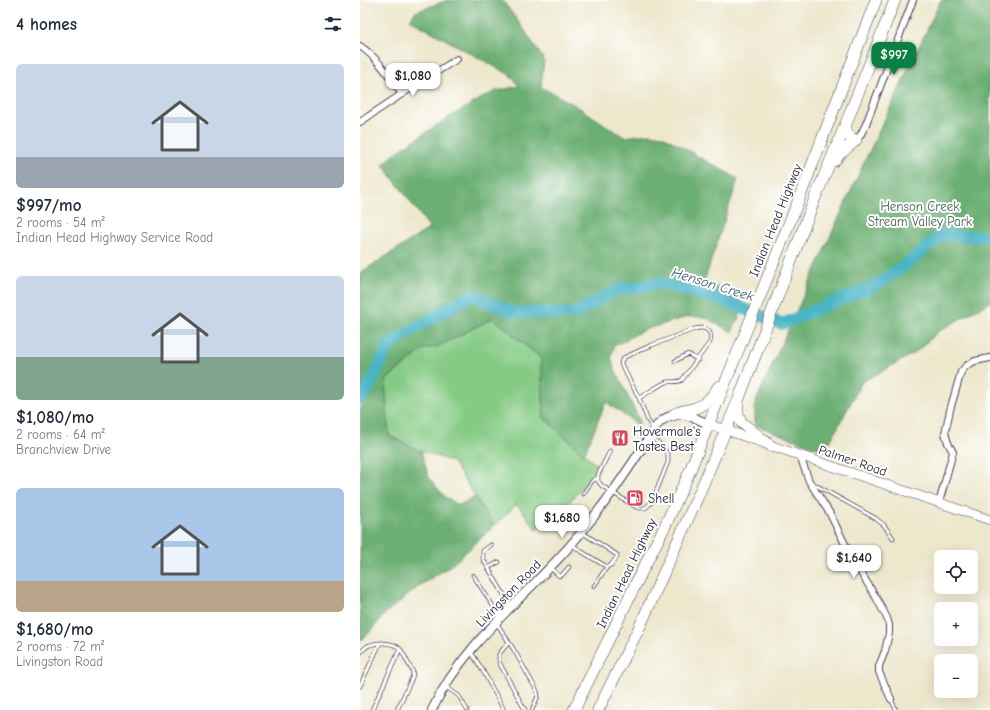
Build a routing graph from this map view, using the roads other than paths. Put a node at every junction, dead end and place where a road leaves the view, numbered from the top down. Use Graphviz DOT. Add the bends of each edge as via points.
graph roads {
  1 [pos="876,0"];
  2 [pos="894,0"];
  3 [pos="913,0"];
  4 [pos="360,46"];
  5 [pos="457,59"];
  6 [pos="402,94"];
  7 [pos="360,122"];
  8 [pos="846,124"];
  9 [pos="856,140"];
  10 [pos="826,173"];
  11 [pos="990,358"];
  12 [pos="698,360"];
  13 [pos="675,361"];
  14 [pos="733,364"];
  15 [pos="639,398"];
  16 [pos="738,401"];
  17 [pos="673,415"];
  18 [pos="708,424"];
  19 [pos="725,430"];
  20 [pos="652,432"];
  21 [pos="771,446"];
  22 [pos="610,451"];
  23 [pos="800,456"];
  24 [pos="598,478"];
  25 [pos="809,481"];
  26 [pos="612,492"];
  27 [pos="583,494"];
  28 [pos="939,503"];
  29 [pos="990,520"];
  30 [pos="582,532"];
  31 [pos="893,538"];
  32 [pos="572,543"];
  33 [pos="491,545"];
  34 [pos="499,562"];
  35 [pos="550,567"];
  36 [pos="569,567"];
  37 [pos="606,567"];
  38 [pos="488,568"];
  39 [pos="473,575"];
  40 [pos="594,586"];
  41 [pos="511,607"];
  42 [pos="499,619"];
  43 [pos="509,642"];
  44 [pos="380,643"];
  45 [pos="400,648"];
  46 [pos="470,651"];
  47 [pos="360,653"];
  48 [pos="360,686"];
  49 [pos="445,686"];
  50 [pos="891,699"];
  51 [pos="372,710"];
  52 [pos="397,710"];
  53 [pos="432,710"];
  54 [pos="467,710"];
  55 [pos="504,710"];
  56 [pos="525,710"];
  57 [pos="532,710"];
  58 [pos="574,710"];
  59 [pos="598,710"];
  60 [pos="896,710"];
  1 -- 14 [label="highway, Indian Head Highway"];
  2 -- 8 [label="highway"];
  3 -- 9 [label="street" via="866,124"];
  4 -- 6 [label="street" via="376,59"];
  5 -- 6 [label="street"];
  6 -- 7 [label="street"];
  8 -- 9 [label="highway" via="848,135"];
  8 -- 10 [label="highway"];
  9 -- 10 [label="highway" via="841,153"];
  10 -- 16 [label="highway"];
  11 -- 28 [label="street" via="975,361 961,372 945,433 952,452"];
  12 -- 13 [label="lane" via="688,354"];
  12 -- 15 [label="lane" via="682,380 665,383"];
  12 -- 15 [label="lane" via="711,337 710,332 701,328 652,344 624,357 621,364"];
  14 -- 17 [label="highway" via="708,402"];
  14 -- 18 [label="highway, Indian Head Highway"];
  15 -- 20 [label="lane"];
  16 -- 19 [label="highway"];
  16 -- 21 [label="highway" via="741,422"];
  17 -- 18 [label="main road" via="684,415"];
  17 -- 20 [label="main road, Livingston Road" via="661,421"];
  18 -- 19 [label="main road, Palmer Road"];
  18 -- 58 [label="highway, Indian Head Highway" via="665,526"];
  19 -- 21 [label="main road, Palmer Road"];
  19 -- 59 [label="highway" via="640,626"];
  20 -- 26 [label="main road, Livingston Road"];
  20 -- 26 [label="lane" via="668,455 668,462 652,502 645,508 638,508"];
  21 -- 23 [label="main road, Palmer Road"];
  22 -- 24 [label="lane"];
  23 -- 25 [label="street"];
  23 -- 28 [label="main road, Palmer Road"];
  24 -- 26 [label="lane" via="602,486"];
  24 -- 27 [label="lane" via="593,480"];
  25 -- 31 [label="lane" via="875,518 884,525"];
  25 -- 50 [label="street" via="829,512 887,618 889,633 879,672"];
  26 -- 30 [label="main road, Livingston Road"];
  28 -- 29 [label="main road, Palmer Road"];
  30 -- 32 [label="main road, Livingston Road"];
  30 -- 37 [label="lane" via="617,555 611,565"];
  32 -- 35 [label="main road, Livingston Road"];
  32 -- 37 [label="lane"];
  33 -- 38 [label="lane" via="482,551"];
  34 -- 38 [label="lane"];
  35 -- 36 [label="lane" via="559,576"];
  35 -- 41 [label="main road, Livingston Road"];
  37 -- 40 [label="lane"];
  38 -- 41 [label="lane"];
  39 -- 42 [label="lane"];
  41 -- 42 [label="main road, Livingston Road"];
  42 -- 43 [label="lane"];
  42 -- 46 [label="main road, Livingston Road"];
  43 -- 56 [label="lane" via="499,654 499,662"];
  43 -- 57 [label="lane" via="537,691 538,696"];
  44 -- 45 [label="lane" via="390,643"];
  44 -- 47 [label="lane" via="367,646"];
  44 -- 48 [label="lane"];
  45 -- 51 [label="lane"];
  45 -- 52 [label="lane" via="413,674"];
  46 -- 49 [label="main road, Livingston Road"];
  46 -- 55 [label="lane"];
  49 -- 53 [label="main road, Livingston Road"];
  49 -- 54 [label="lane" via="459,696"];
  50 -- 60 [label="lane"];
}
